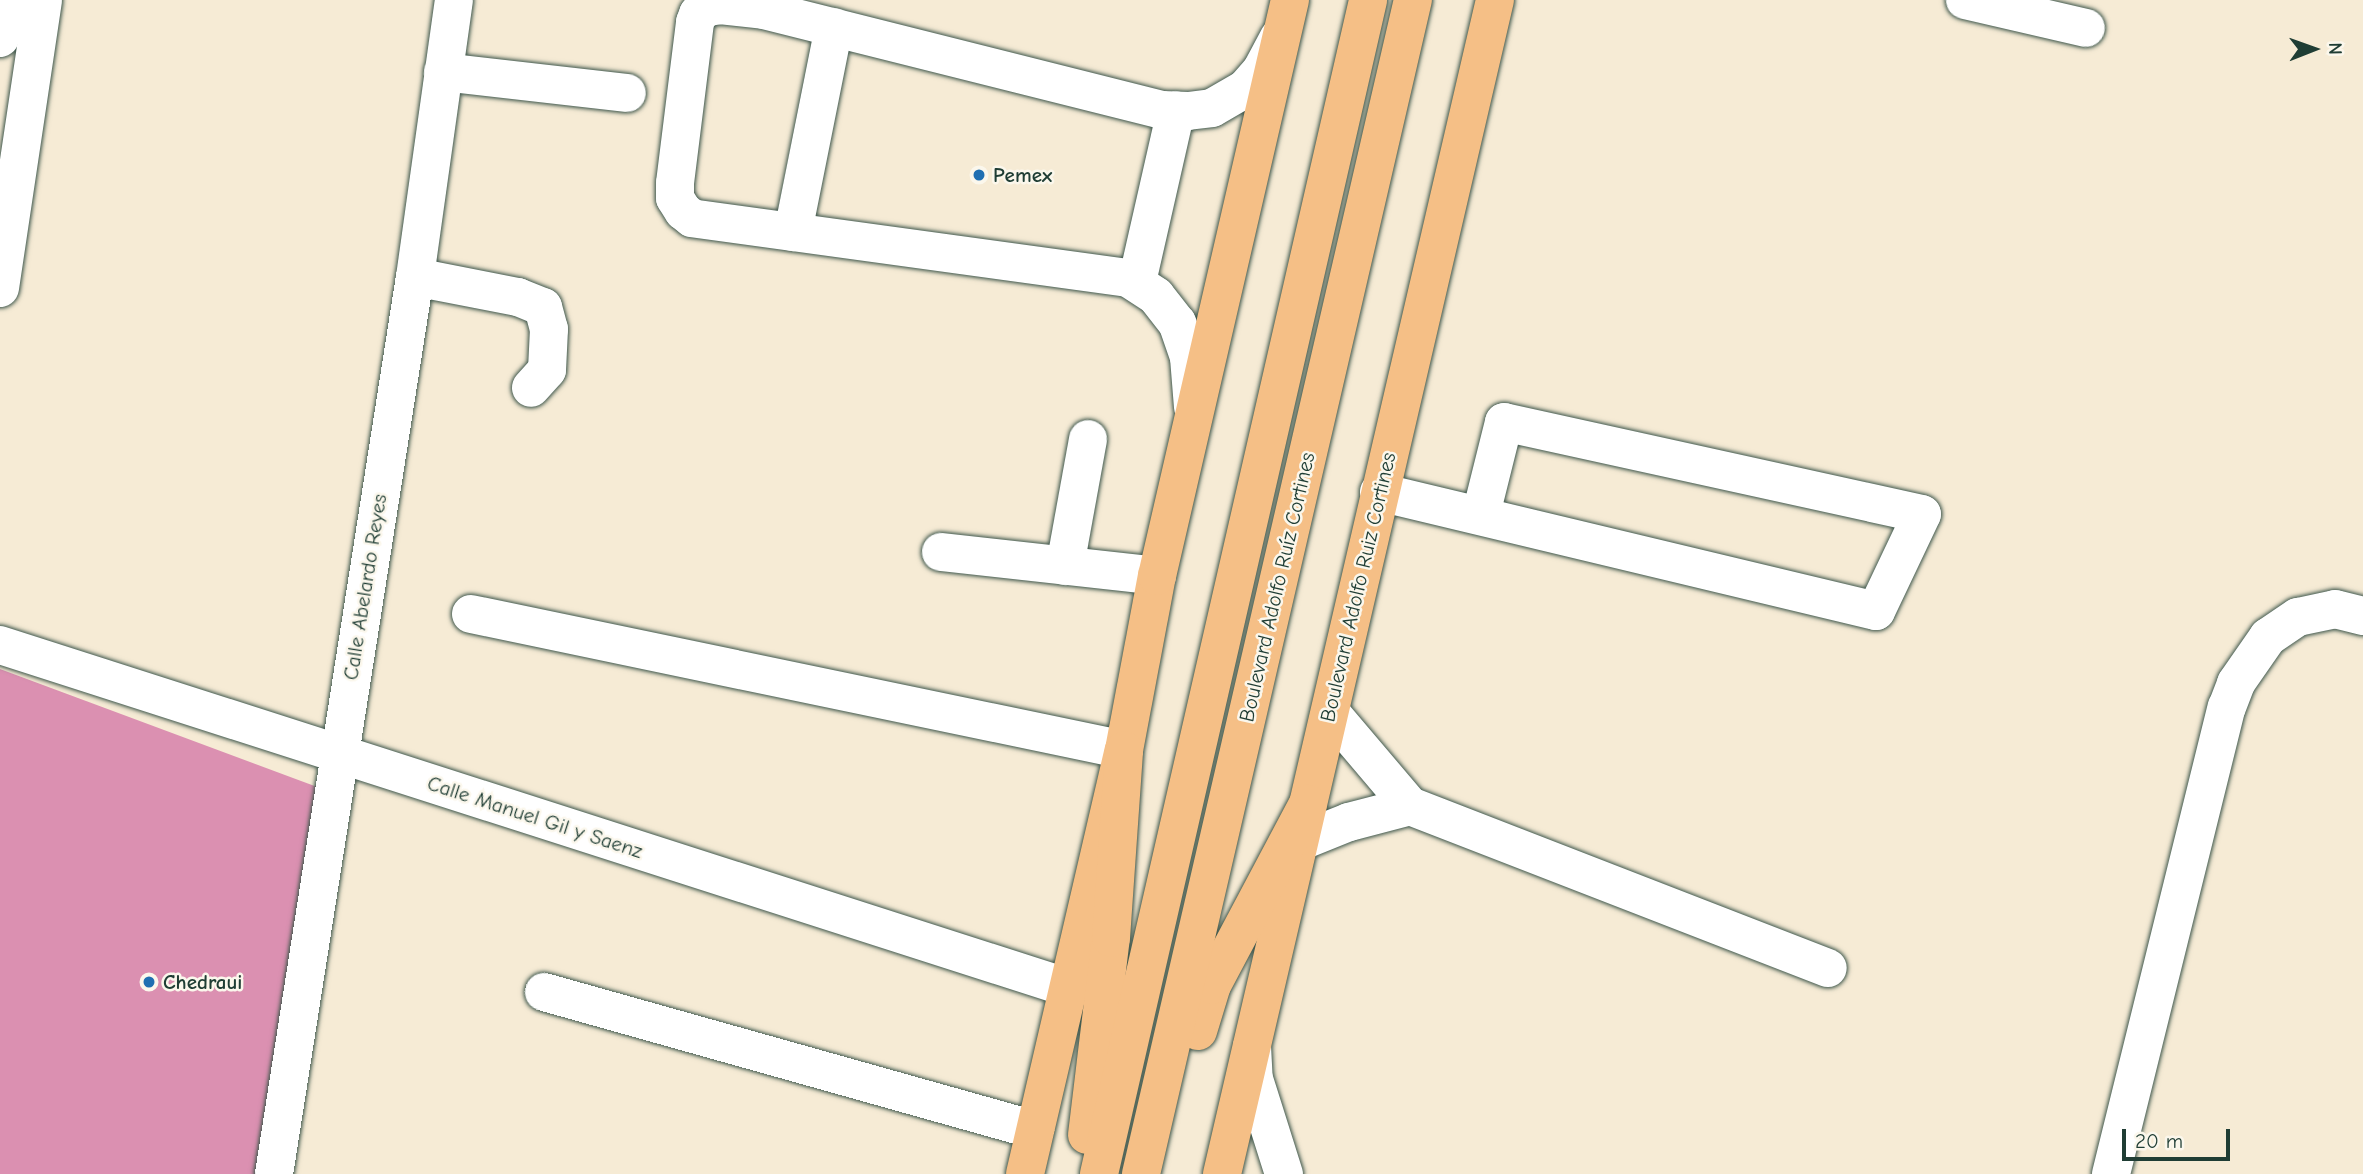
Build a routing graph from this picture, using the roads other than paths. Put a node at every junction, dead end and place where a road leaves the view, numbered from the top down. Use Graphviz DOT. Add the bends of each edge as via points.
graph roads {
  1 [pos="6,0"];
  2 [pos="43,0"];
  3 [pos="454,0"];
  4 [pos="1368,0"];
  5 [pos="1413,0"];
  6 [pos="1495,0"];
  7 [pos="1965,0"];
  8 [pos="1286,15"];
  9 [pos="834,27"];
  10 [pos="2086,28"];
  11 [pos="0,38"];
  12 [pos="443,72"];
  13 [pos="627,93"];
  14 [pos="1176,110"];
  15 [pos="793,232"];
  16 [pos="415,276"];
  17 [pos="1137,282"];
  18 [pos="0,288"];
  19 [pos="531,388"];
  20 [pos="1193,416"];
  21 [pos="1088,439"];
  22 [pos="1379,492"];
  23 [pos="1481,514"];
  24 [pos="941,552"];
  25 [pos="1065,566"];
  26 [pos="1157,576"];
  27 [pos="471,614"];
  28 [pos="2363,616"];
  29 [pos="0,645"];
  30 [pos="1331,713"];
  31 [pos="1124,750"];
  32 [pos="338,754"];
  33 [pos="1308,804"];
  34 [pos="1410,806"];
  35 [pos="1299,842"];
  36 [pos="1828,968"];
  37 [pos="1069,988"];
  38 [pos="544,992"];
  39 [pos="1252,1046"];
  40 [pos="1035,1130"];
  41 [pos="274,1174"];
  42 [pos="1025,1174"];
  43 [pos="1082,1174"];
  44 [pos="1099,1174"];
  45 [pos="1141,1174"];
  46 [pos="1154,1174"];
  47 [pos="1222,1174"];
  48 [pos="1284,1174"];
  49 [pos="2111,1174"];
  1 -- 11 [label="street"];
  2 -- 18 [label="street"];
  3 -- 12 [label="street, Calle Abelardo Reyes"];
  4 -- 44 [label="main road, Boulevard Adolfo Ruíz Cortines"];
  5 -- 45 [label="main road, Boulevard Adolfo Ruíz Cortines"];
  6 -- 22 [label="main road, Boulevard Adolfo Ruiz Cortines"];
  7 -- 10 [label="street"];
  8 -- 14 [label="street" via="1261,71 1246,88 1212,108"];
  8 -- 20 [label="main road"];
  9 -- 14 [label="street"];
  9 -- 15 [label="street"];
  9 -- 15 [label="street" via="720,5 708,7 695,22 675,198 692,218"];
  12 -- 13 [label="street"];
  12 -- 16 [label="street, Calle Abelardo Reyes"];
  14 -- 17 [label="street"];
  15 -- 17 [label="street"];
  16 -- 19 [label="street" via="518,297 544,307 549,329 547,370"];
  16 -- 32 [label="street, Calle Abelardo Reyes"];
  17 -- 20 [label="street" via="1156,296 1177,323 1189,357"];
  20 -- 26 [label="main road"];
  21 -- 25 [label="street"];
  22 -- 23 [label="street"];
  22 -- 30 [label="main road, Boulevard Adolfo Ruiz Cortines"];
  23 -- 23 [label="street" via="1876,611 1922,514 1504,422"];
  24 -- 25 [label="street"];
  25 -- 26 [label="street"];
  26 -- 31 [label="main road"];
  27 -- 31 [label="street"];
  28 -- 49 [label="street" via="2335,609 2298,617 2262,643 2236,683"];
  29 -- 32 [label="street, Calle Manuel Gil y Saenz"];
  30 -- 33 [label="main road, Boulevard Adolfo Ruiz Cortines"];
  30 -- 34 [label="street"];
  31 -- 37 [label="main road"];
  31 -- 43 [label="main road" via="1111,938"];
  32 -- 37 [label="street, Calle Manuel Gil y Saenz"];
  32 -- 41 [label="street, Calle Abelardo Reyes"];
  33 -- 35 [label="main road, Boulevard Adolfo Ruiz Cortines"];
  33 -- 46 [label="main road" via="1212,985"];
  34 -- 35 [label="street" via="1349,822"];
  34 -- 36 [label="street"];
  35 -- 39 [label="main road, Boulevard Adolfo Ruiz Cortines"];
  37 -- 40 [label="main road"];
  38 -- 40 [label="street"];
  39 -- 47 [label="main road, Boulevard Adolfo Ruiz Cortines"];
  39 -- 48 [label="street" via="1254,1079"];
  40 -- 42 [label="main road"];
}
